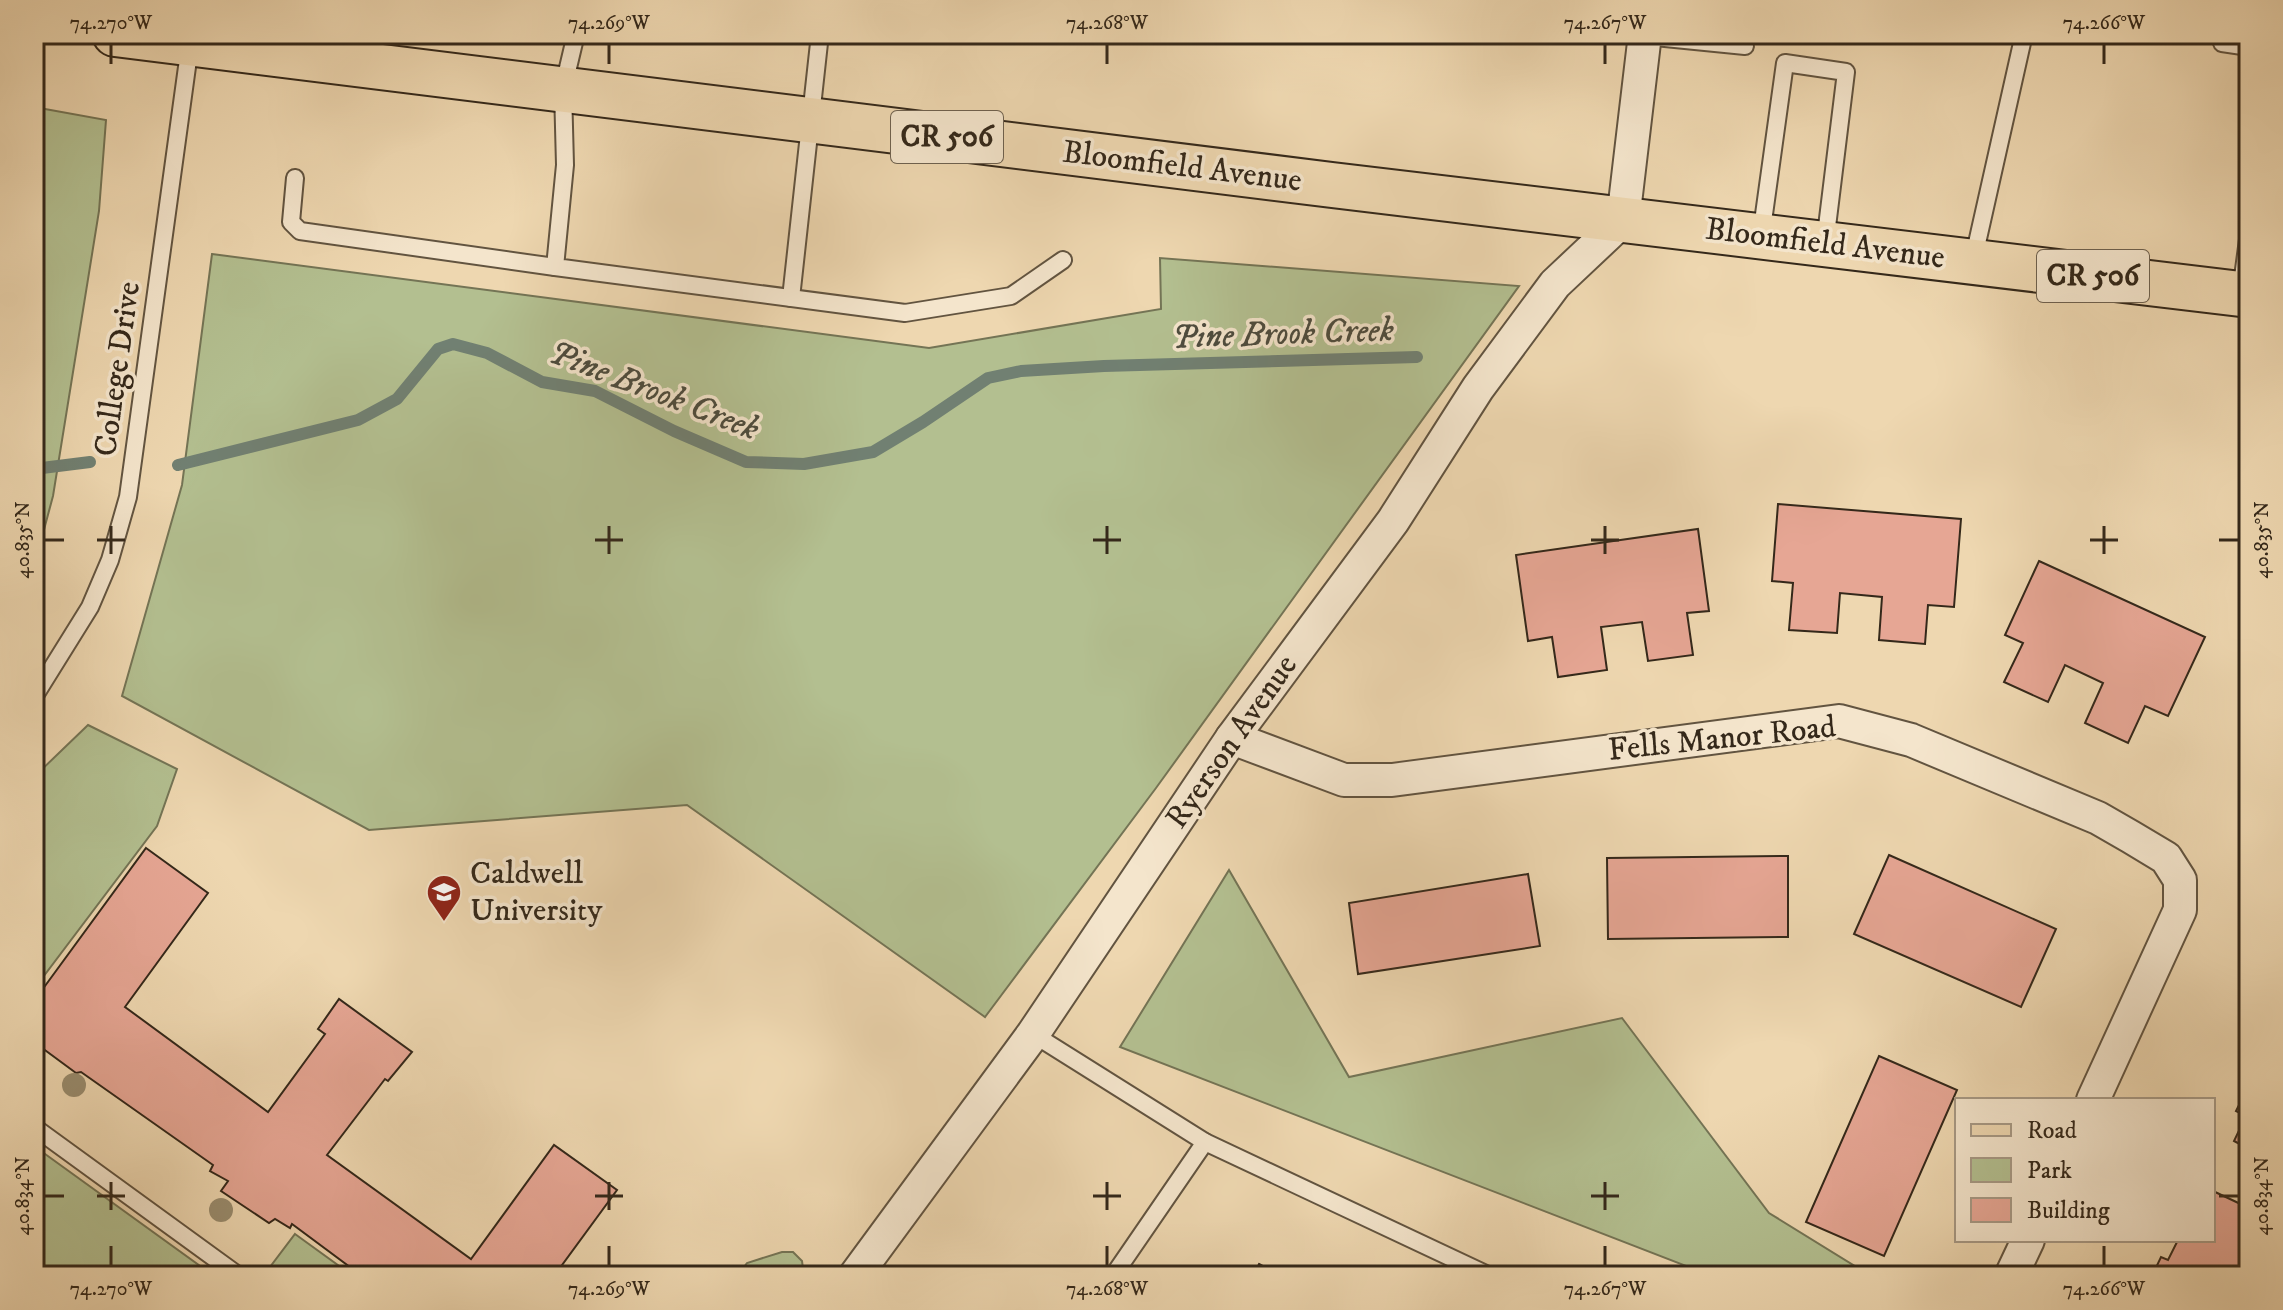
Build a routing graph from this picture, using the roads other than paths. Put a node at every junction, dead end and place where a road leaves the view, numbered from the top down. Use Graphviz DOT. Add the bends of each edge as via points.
graph roads {
  1 [pos="115,34"];
  2 [pos="576,34"];
  3 [pos="820,34"];
  4 [pos="2024,34"];
  5 [pos="1645,35"];
  6 [pos="190,43"];
  7 [pos="2222,43"];
  8 [pos="1745,46"];
  9 [pos="2249,47"];
  10 [pos="563,89"];
  11 [pos="810,120"];
  12 [pos="295,178"];
  13 [pos="1623,220"];
  14 [pos="2249,232"];
  15 [pos="1761,237"];
  16 [pos="1825,244"];
  17 [pos="1063,260"];
  18 [pos="1973,262"];
  19 [pos="555,267"];
  20 [pos="2245,294"];
  21 [pos="791,298"];
  22 [pos="37,690"];
  23 [pos="1232,738"];
  24 [pos="1033,1034"];
  25 [pos="2094,1098"];
  26 [pos="34,1127"];
  27 [pos="1205,1142"];
  28 [pos="2027,1242"];
  29 [pos="239,1276"];
  30 [pos="855,1276"];
  31 [pos="1113,1276"];
  32 [pos="1490,1276"];
  33 [pos="2011,1276"];
  1 -- 6 [label="main road, Bloomfield Avenue / CR 506"];
  2 -- 10 [label="lane"];
  3 -- 11 [label="lane"];
  4 -- 18 [label="lane"];
  5 -- 8 [label="lane"];
  5 -- 13 [label="street"];
  6 -- 10 [label="main road, Bloomfield Avenue / CR 506"];
  6 -- 22 [label="lane, College Drive" via="128,497 90,607"];
  7 -- 9 [label="lane"];
  10 -- 11 [label="main road, Bloomfield Avenue / CR 506"];
  10 -- 19 [label="lane" via="565,165"];
  11 -- 13 [label="main road, Bloomfield Avenue / CR 506"];
  11 -- 21 [label="lane"];
  12 -- 19 [label="lane" via="291,222 300,231"];
  13 -- 15 [label="main road, Bloomfield Avenue / CR 506"];
  13 -- 23 [label="street, Ryerson Avenue" via="1555,284 1478,388 1393,521"];
  14 -- 20 [label="lane"];
  15 -- 16 [label="main road, Bloomfield Avenue / CR 506"];
  15 -- 16 [label="lane" via="1785,63 1846,72"];
  16 -- 18 [label="main road, Bloomfield Avenue / CR 506"];
  17 -- 21 [label="lane" via="1011,296 905,313"];
  18 -- 20 [label="main road, Bloomfield Avenue / CR 506"];
  19 -- 21 [label="lane"];
  23 -- 24 [label="street, Ryerson Avenue"];
  23 -- 25 [label="street, Fells Manor Road" via="1344,780 1392,780 1839,721 1911,740 2098,818 2166,858 2180,880 2180,910"];
  24 -- 27 [label="lane"];
  24 -- 30 [label="street, Ryerson Avenue"];
  26 -- 29 [label="lane"];
  27 -- 31 [label="lane"];
  27 -- 32 [label="lane"];
  28 -- 33 [label="street"];
}
